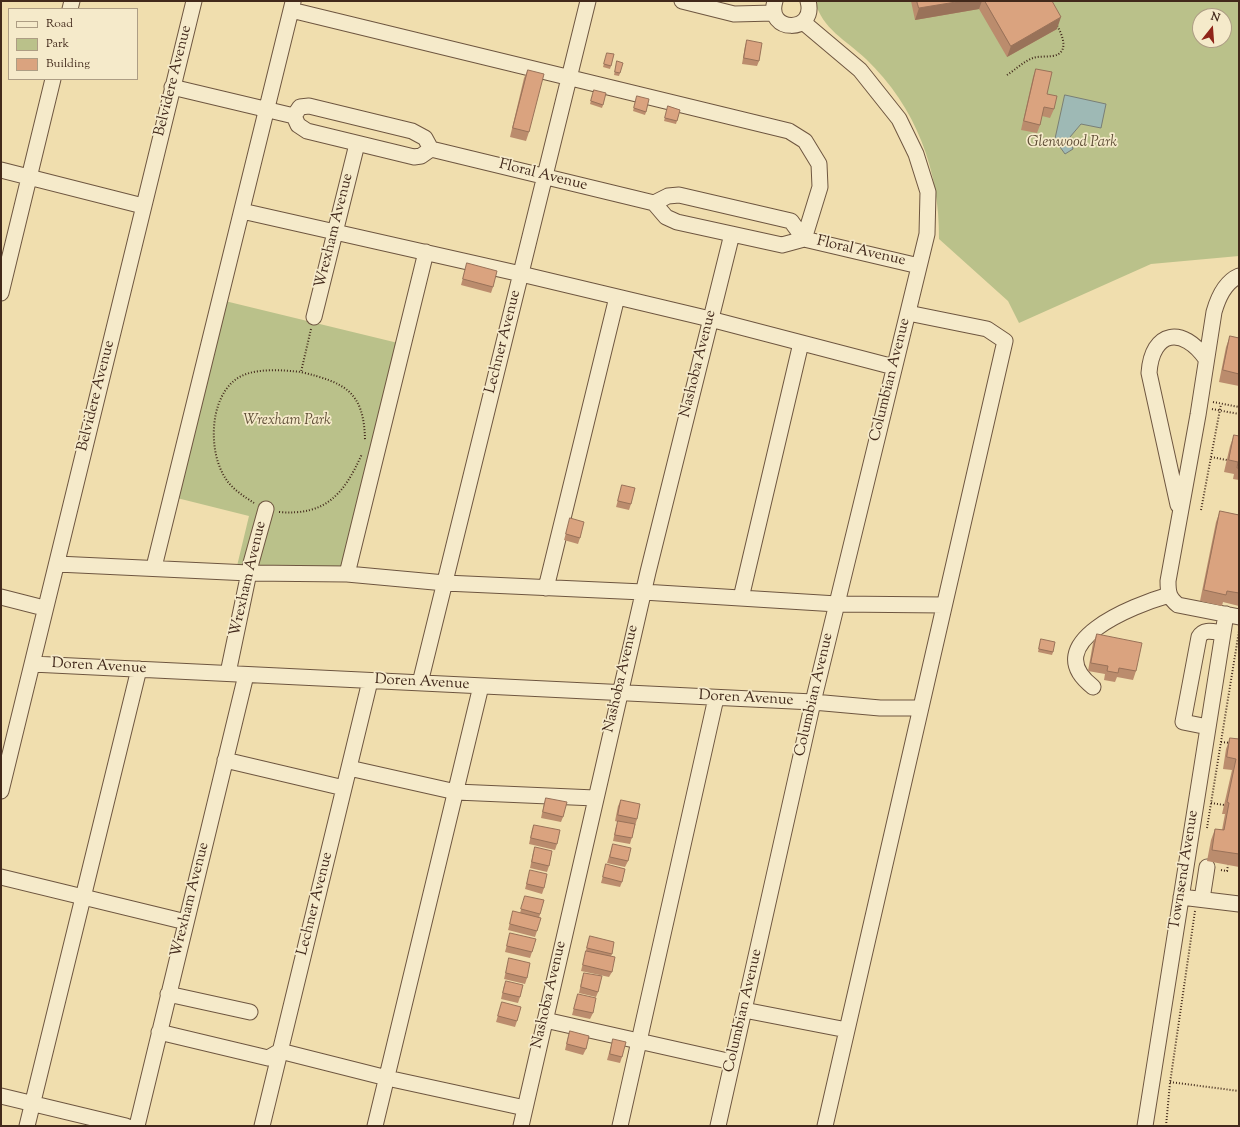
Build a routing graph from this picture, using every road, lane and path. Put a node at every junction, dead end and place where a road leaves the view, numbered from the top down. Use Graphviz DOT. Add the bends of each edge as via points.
graph roads {
  1 [pos="194,1"];
  2 [pos="588,1"];
  3 [pos="682,1"];
  4 [pos="808,1"];
  5 [pos="293,6"];
  6 [pos="775,7"];
  7 [pos="1053,18"];
  8 [pos="803,22"];
  9 [pos="570,76"];
  10 [pos="1007,76"];
  11 [pos="53,80"];
  12 [pos="172,87"];
  13 [pos="268,109"];
  14 [pos="294,116"];
  15 [pos="357,144"];
  16 [pos="431,149"];
  17 [pos="1,170"];
  18 [pos="544,176"];
  19 [pos="29,177"];
  20 [pos="654,203"];
  21 [pos="143,206"];
  22 [pos="242,210"];
  23 [pos="335,232"];
  24 [pos="732,234"];
  25 [pos="804,239"];
  26 [pos="426,252"];
  27 [pos="919,266"];
  28 [pos="521,274"];
  29 [pos="1239,276"];
  30 [pos="1,293"];
  31 [pos="617,297"];
  32 [pos="908,313"];
  33 [pos="314,317"];
  34 [pos="710,319"];
  35 [pos="802,343"];
  36 [pos="1206,359"];
  37 [pos="894,367"];
  38 [pos="301,372"];
  39 [pos="1200,403"];
  40 [pos="1221,404"];
  41 [pos="1234,406"];
  42 [pos="1239,407"];
  43 [pos="1220,411"];
  44 [pos="1233,413"];
  45 [pos="1239,414"];
  46 [pos="364,446"];
  47 [pos="376,456"];
  48 [pos="1211,457"];
  49 [pos="1227,460"];
  50 [pos="266,509"];
  51 [pos="1201,510"];
  52 [pos="1180,512"];
  53 [pos="56,564"];
  54 [pos="154,567"];
  55 [pos="249,573"];
  56 [pos="347,574"];
  57 [pos="445,583"];
  58 [pos="546,588"];
  59 [pos="643,592"];
  60 [pos="1169,595"];
  61 [pos="1,597"];
  62 [pos="741,598"];
  63 [pos="837,604"];
  64 [pos="944,606"];
  65 [pos="44,608"];
  66 [pos="1232,616"];
  67 [pos="1223,633"];
  68 [pos="32,664"];
  69 [pos="139,669"];
  70 [pos="228,673"];
  71 [pos="246,675"];
  72 [pos="370,681"];
  73 [pos="420,683"];
  74 [pos="481,686"];
  75 [pos="1093,687"];
  76 [pos="619,693"];
  77 [pos="716,698"];
  78 [pos="813,702"];
  79 [pos="920,708"];
  80 [pos="1207,733"];
  81 [pos="1233,743"];
  82 [pos="225,760"];
  83 [pos="349,768"];
  84 [pos="344,788"];
  85 [pos="1,792"];
  86 [pos="456,792"];
  87 [pos="595,798"];
  88 [pos="1211,803"];
  89 [pos="1224,805"];
  90 [pos="1207,867"];
  91 [pos="1,876"];
  92 [pos="83,897"];
  93 [pos="1181,897"];
  94 [pos="1202,900"];
  95 [pos="1239,904"];
  96 [pos="186,922"];
  97 [pos="168,994"];
  98 [pos="744,1010"];
  99 [pos="250,1012"];
  100 [pos="545,1020"];
  101 [pos="847,1030"];
  102 [pos="159,1032"];
  103 [pos="638,1042"];
  104 [pos="280,1051"];
  105 [pos="732,1062"];
  106 [pos="387,1078"];
  107 [pos="1170,1082"];
  108 [pos="1239,1091"];
  109 [pos="1,1096"];
  110 [pos="32,1104"];
  111 [pos="525,1108"];
  112 [pos="26,1126"];
  113 [pos="126,1126"];
  114 [pos="137,1126"];
  115 [pos="262,1126"];
  116 [pos="375,1126"];
  117 [pos="521,1126"];
  118 [pos="620,1126"];
  119 [pos="718,1126"];
  120 [pos="825,1126"];
  121 [pos="1145,1126"];
  1 -- 12 [label="street, Belvidere Avenue"];
  2 -- 9 [label="street, Lechner Avenue"];
  3 -- 6 [label="street" via="734,14"];
  4 -- 8 [label="street" via="809,12"];
  5 -- 9 [label="street"];
  5 -- 13 [label="street"];
  6 -- 8 [label="street" via="781,22 786,25 792,26"];
  7 -- 10 [label="path" via="1064,39 1064,48 1054,56 1034,58"];
  8 -- 27 [label="street, Columbian Avenue" via="860,70 899,119 916,154 928,192 927,234"];
  9 -- 18 [label="street, Lechner Avenue"];
  9 -- 25 [label="street" via="789,131 805,141 819,164 820,187"];
  11 -- 19 [label="street"];
  12 -- 13 [label="street"];
  12 -- 21 [label="street, Belvidere Avenue"];
  13 -- 14 [label="street"];
  13 -- 22 [label="street"];
  14 -- 15 [label="street" via="298,125 307,131"];
  14 -- 16 [label="street" via="300,107 309,106 412,131 425,138"];
  15 -- 16 [label="street" via="414,157 421,156"];
  15 -- 23 [label="street, Wrexham Avenue"];
  16 -- 18 [label="street, Floral Avenue"];
  17 -- 19 [label="street"];
  18 -- 20 [label="street, Floral Avenue"];
  18 -- 28 [label="street, Lechner Avenue"];
  19 -- 21 [label="street"];
  19 -- 30 [label="street"];
  20 -- 24 [label="street, Floral Avenue" via="666,217 677,222"];
  20 -- 25 [label="street, Floral Avenue" via="668,196 679,196 791,221"];
  21 -- 53 [label="street, Belvidere Avenue"];
  22 -- 23 [label="street"];
  22 -- 54 [label="street"];
  23 -- 26 [label="street"];
  23 -- 33 [label="street, Wrexham Avenue"];
  24 -- 25 [label="street, Floral Avenue" via="782,245"];
  24 -- 34 [label="street, Nashoba Avenue"];
  25 -- 27 [label="street, Floral Avenue"];
  26 -- 28 [label="street"];
  26 -- 47 [label="street"];
  27 -- 32 [label="street, Columbian Avenue"];
  28 -- 31 [label="street"];
  28 -- 57 [label="street, Lechner Avenue"];
  29 -- 36 [label="street" via="1226,286 1218,299"];
  31 -- 34 [label="street"];
  31 -- 58 [label="street"];
  32 -- 37 [label="street, Columbian Avenue"];
  32 -- 64 [label="street" via="986,329 1005,340"];
  33 -- 38 [label="path"];
  34 -- 35 [label="street"];
  34 -- 59 [label="street, Nashoba Avenue"];
  35 -- 37 [label="street"];
  35 -- 62 [label="street"];
  36 -- 39 [label="street"];
  36 -- 52 [label="street" via="1198,347 1184,338 1167,338 1155,347 1150,363 1149,373"];
  37 -- 63 [label="street, Columbian Avenue"];
  38 -- 46 [label="path" via="329,380 350,392 359,405 364,420"];
  38 -- 50 [label="path" via="279,369 257,372 236,379 223,394 213,430 215,452 226,479 243,496"];
  39 -- 40 [label="path"];
  39 -- 43 [label="path"];
  39 -- 52 [label="street"];
  40 -- 41 [label="path"];
  40 -- 43 [label="path"];
  41 -- 42 [label="path"];
  41 -- 44 [label="path"];
  43 -- 44 [label="path"];
  43 -- 48 [label="path"];
  44 -- 45 [label="path"];
  47 -- 50 [label="path" via="362,453 348,483 334,498 311,510 293,513"];
  47 -- 56 [label="street"];
  48 -- 49 [label="path"];
  48 -- 51 [label="path"];
  50 -- 55 [label="street, Wrexham Avenue"];
  52 -- 60 [label="street" via="1168,581"];
  53 -- 54 [label="street"];
  53 -- 65 [label="street, Belvidere Avenue"];
  54 -- 55 [label="street"];
  55 -- 56 [label="street"];
  55 -- 70 [label="street, Wrexham Avenue"];
  56 -- 57 [label="street"];
  57 -- 58 [label="street"];
  57 -- 73 [label="street, Lechner Avenue"];
  58 -- 59 [label="street"];
  59 -- 62 [label="street"];
  59 -- 76 [label="street, Nashoba Avenue"];
  60 -- 66 [label="street" via="1178,605"];
  60 -- 75 [label="street" via="1135,607 1086,636 1074,657 1077,670"];
  61 -- 65 [label="street"];
  62 -- 63 [label="street"];
  63 -- 64 [label="street"];
  63 -- 78 [label="street, Columbian Avenue"];
  64 -- 79 [label="street"];
  65 -- 68 [label="street, Belvidere Avenue"];
  66 -- 67 [label="street, Townsend Avenue"];
  67 -- 80 [label="street, Townsend Avenue"];
  67 -- 80 [label="street" via="1205,631 1199,637 1183,722"];
  68 -- 69 [label="street, Doren Avenue"];
  68 -- 85 [label="street, Belvidere Avenue"];
  69 -- 70 [label="street, Doren Avenue"];
  69 -- 92 [label="street"];
  70 -- 71 [label="street, Doren Avenue"];
  71 -- 72 [label="street, Doren Avenue"];
  71 -- 82 [label="street, Wrexham Avenue"];
  72 -- 73 [label="street, Doren Avenue"];
  72 -- 83 [label="street, Lechner Avenue"];
  73 -- 74 [label="street, Doren Avenue"];
  74 -- 76 [label="street, Doren Avenue"];
  74 -- 86 [label="street"];
  76 -- 77 [label="street, Doren Avenue"];
  76 -- 87 [label="street, Nashoba Avenue"];
  77 -- 78 [label="street, Doren Avenue"];
  77 -- 103 [label="street"];
  78 -- 79 [label="street, Doren Avenue" via="880,708"];
  78 -- 98 [label="street, Columbian Avenue"];
  79 -- 101 [label="street"];
  80 -- 81 [label="path"];
  80 -- 93 [label="street, Townsend Avenue"];
  82 -- 84 [label="street"];
  82 -- 96 [label="street, Wrexham Avenue"];
  83 -- 84 [label="street, Lechner Avenue"];
  83 -- 86 [label="street"];
  84 -- 104 [label="street, Lechner Avenue"];
  86 -- 87 [label="street"];
  86 -- 106 [label="street"];
  87 -- 100 [label="street, Nashoba Avenue"];
  88 -- 89 [label="path"];
  90 -- 94 [label="street"];
  91 -- 92 [label="street"];
  92 -- 96 [label="street"];
  92 -- 110 [label="street"];
  93 -- 94 [label="street"];
  93 -- 121 [label="street, Townsend Avenue"];
  94 -- 95 [label="street"];
  96 -- 97 [label="street, Wrexham Avenue"];
  97 -- 99 [label="street"];
  97 -- 102 [label="street, Wrexham Avenue"];
  98 -- 101 [label="street"];
  98 -- 105 [label="street, Columbian Avenue"];
  100 -- 103 [label="street"];
  100 -- 111 [label="street, Nashoba Avenue"];
  101 -- 120 [label="street"];
  102 -- 104 [label="street" via="268,1058"];
  102 -- 114 [label="street, Wrexham Avenue"];
  103 -- 105 [label="street"];
  103 -- 118 [label="street"];
  104 -- 106 [label="street"];
  104 -- 115 [label="street, Lechner Avenue"];
  105 -- 119 [label="street, Columbian Avenue"];
  106 -- 111 [label="street"];
  106 -- 116 [label="street"];
  107 -- 108 [label="path"];
  109 -- 110 [label="street"];
  110 -- 112 [label="street"];
  110 -- 113 [label="street"];
  111 -- 117 [label="street, Nashoba Avenue"];
}
